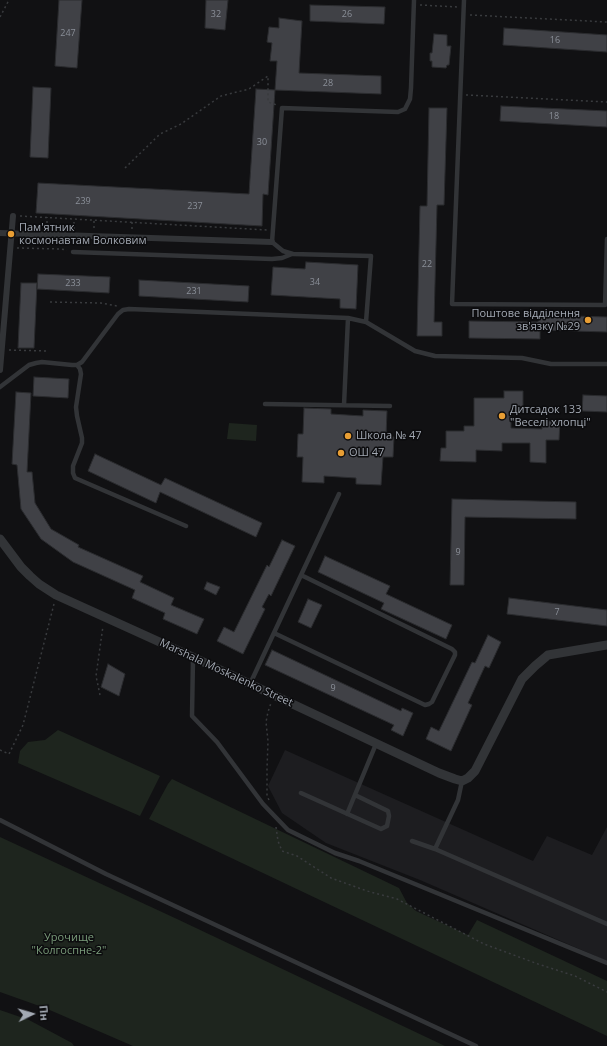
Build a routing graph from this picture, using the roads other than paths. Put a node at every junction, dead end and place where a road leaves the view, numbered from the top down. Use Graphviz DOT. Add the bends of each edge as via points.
graph roads {
  1 [pos="464,0"];
  2 [pos="414,3"];
  3 [pos="13,216"];
  4 [pos="0,233"];
  5 [pos="12,233"];
  6 [pos="607,238"];
  7 [pos="272,242"];
  8 [pos="73,252"];
  9 [pos="292,254"];
  10 [pos="348,318"];
  11 [pos="366,322"];
  12 [pos="607,364"];
  13 [pos="77,365"];
  14 [pos="0,370"];
  15 [pos="0,387"];
  16 [pos="266,404"];
  17 [pos="344,405"];
  18 [pos="390,406"];
  19 [pos="339,494"];
  20 [pos="186,526"];
  21 [pos="0,539"];
  22 [pos="301,575"];
  23 [pos="274,633"];
  24 [pos="607,645"];
  25 [pos="193,658"];
  26 [pos="250,684"];
  27 [pos="376,744"];
  28 [pos="465,779"];
  29 [pos="301,793"];
  30 [pos="355,795"];
  31 [pos="347,814"];
  32 [pos="0,820"];
  33 [pos="412,841"];
  34 [pos="435,849"];
  35 [pos="607,924"];
  36 [pos="607,964"];
  37 [pos="476,1046"];
  1 -- 6 [label="lane" via="452,304 605,304"];
  2 -- 7 [label="lane" via="411,88 406,109 398,112 282,108"];
  3 -- 5 [label="street"];
  4 -- 5 [label="street"];
  5 -- 7 [label="street"];
  5 -- 14 [label="street"];
  7 -- 9 [label="lane" via="283,251"];
  8 -- 9 [label="lane" via="272,259"];
  9 -- 11 [label="lane" via="370,256"];
  10 -- 11 [label="lane"];
  10 -- 13 [label="lane" via="123,310"];
  10 -- 17 [label="lane"];
  11 -- 12 [label="lane" via="415,351 435,356 522,358 551,364"];
  13 -- 15 [label="lane" via="36,363 29,365"];
  13 -- 20 [label="lane" via="81,374 76,407 82,443 73,466 75,478"];
  16 -- 17 [label="lane"];
  17 -- 18 [label="lane"];
  19 -- 22 [label="lane"];
  21 -- 25 [label="street, Marshala Moskalenko Street" via="21,567 39,584 56,595"];
  22 -- 23 [label="lane"];
  22 -- 23 [label="lane" via="452,649 455,655 432,702 425,705"];
  23 -- 26 [label="lane"];
  24 -- 28 [label="street" via="548,655 535,666 522,679 475,771"];
  25 -- 26 [label="street, Marshala Moskalenko Street"];
  25 -- 36 [label="lane" via="192,716 217,742 263,804 288,830 335,853"];
  26 -- 27 [label="street, Marshala Moskalenko Street"];
  27 -- 28 [label="street, Marshala Moskalenko Street" via="439,773 455,779"];
  27 -- 30 [label="lane"];
  28 -- 34 [label="lane"];
  29 -- 31 [label="lane"];
  30 -- 31 [label="lane"];
  30 -- 31 [label="lane" via="388,810 387,826 381,829"];
  32 -- 37 [label="lane" via="106,874"];
  33 -- 34 [label="lane"];
  34 -- 35 [label="lane"];
}
